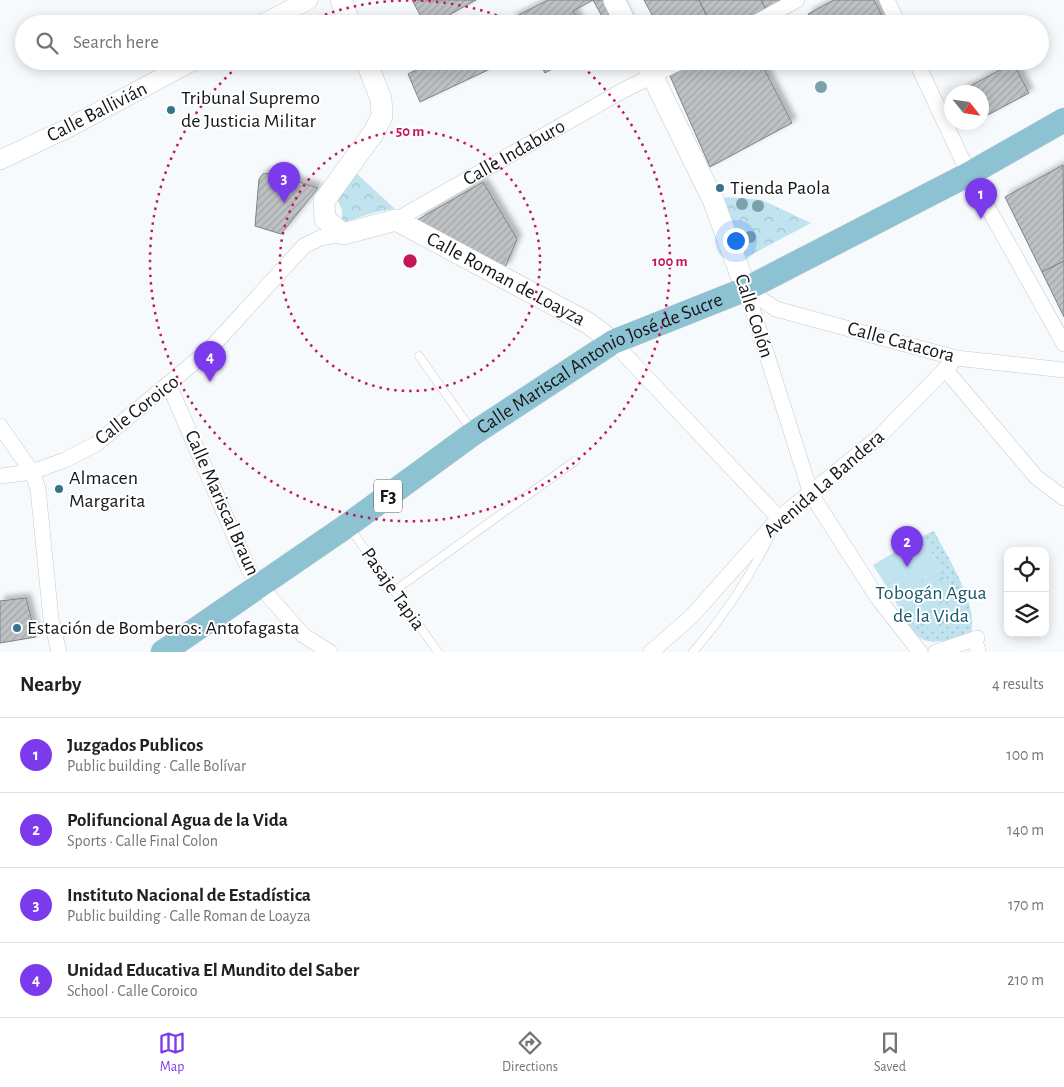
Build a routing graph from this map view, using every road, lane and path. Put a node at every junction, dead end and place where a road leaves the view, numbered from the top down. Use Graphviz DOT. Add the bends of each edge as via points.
graph roads {
  1 [pos="308,0"];
  2 [pos="341,0"];
  3 [pos="614,0"];
  4 [pos="797,0"];
  5 [pos="887,0"];
  6 [pos="280,15"];
  7 [pos="347,15"];
  8 [pos="622,15"];
  9 [pos="769,15"];
  10 [pos="894,15"];
  11 [pos="176,70"];
  12 [pos="370,70"];
  13 [pos="648,70"];
  14 [pos="649,70"];
  15 [pos="920,70"];
  16 [pos="1064,120"];
  17 [pos="0,160"];
  18 [pos="969,174"];
  19 [pos="396,220"];
  20 [pos="343,234"];
  21 [pos="746,289"];
  22 [pos="613,342"];
  23 [pos="1064,344"];
  24 [pos="419,356"];
  25 [pos="956,358"];
  26 [pos="945,369"];
  27 [pos="1064,370"];
  28 [pos="169,385"];
  29 [pos="0,426"];
  30 [pos="474,433"];
  31 [pos="575,461"];
  32 [pos="32,472"];
  33 [pos="0,476"];
  34 [pos="811,494"];
  35 [pos="1064,498"];
  36 [pos="779,518"];
  37 [pos="348,525"];
  38 [pos="260,586"];
  39 [pos="394,591"];
  40 [pos="977,646"];
  41 [pos="59,652"];
  42 [pos="163,652"];
  43 [pos="330,652"];
  44 [pos="438,652"];
  45 [pos="651,652"];
  46 [pos="693,652"];
  47 [pos="920,652"];
  48 [pos="936,652"];
  1 -- 6 [label="street"];
  2 -- 7 [label="main road"];
  3 -- 8 [label="main road"];
  4 -- 9 [label="street"];
  5 -- 10 [label="street"];
  11 -- 17 [label="street, Calle Ballivián"];
  12 -- 20 [label="main road" via="381,99 382,116 324,201 325,219"];
  13 -- 19 [label="street, Calle Indaburo" via="622,91"];
  14 -- 21 [label="main road, Calle Colón" via="714,202"];
  15 -- 18 [label="street"];
  16 -- 18 [label="main road, Calle Mariscal Antonio José de Sucre"];
  18 -- 21 [label="main road, Calle Mariscal Antonio José de Sucre"];
  18 -- 23 [label="street"];
  19 -- 20 [label="main road, Calle Indaburo"];
  19 -- 22 [label="main road, Calle Roman de Loayza" via="588,323"];
  20 -- 28 [label="street, Calle Coroico" via="320,238 304,246 209,350"];
  21 -- 22 [label="main road, Calle Mariscal Antonio José de Sucre / F3"];
  21 -- 25 [label="street, Calle Catacora" via="776,309"];
  21 -- 34 [label="street, Calle Colón"];
  22 -- 30 [label="main road, Calle Mariscal Antonio José de Sucre / F3"];
  22 -- 36 [label="street, Calle Roman de Loayza"];
  24 -- 30 [label="lane"];
  25 -- 26 [label="street, Avenida La Bandera"];
  25 -- 27 [label="street, Calle Catacora"];
  26 -- 34 [label="street, Avenida La Bandera" via="879,437"];
  26 -- 35 [label="street" via="1036,477"];
  28 -- 32 [label="street, Calle Coroico" via="96,444"];
  28 -- 38 [label="street, Calle Mariscal Braun" via="249,570"];
  29 -- 32 [label="street"];
  30 -- 37 [label="main road, Calle Mariscal Antonio José de Sucre / F3"];
  31 -- 39 [label="lane"];
  32 -- 33 [label="street, Calle Coroico"];
  32 -- 41 [label="street" via="38,489 51,619"];
  34 -- 36 [label="street, Avenida La Bandera"];
  34 -- 47 [label="street, Calle Colón" via="877,596"];
  36 -- 45 [label="street, Avenida La Bandera" via="692,616"];
  36 -- 46 [label="lane" via="751,576"];
  37 -- 38 [label="main road, Calle Mariscal Antonio José de Sucre / F3"];
  37 -- 39 [label="lane, Pasaje Tapia"];
  38 -- 42 [label="main road, Calle Mariscal Antonio José de Sucre / F3"];
  38 -- 43 [label="street, Calle Mariscal Braun" via="303,636"];
  39 -- 44 [label="lane, Pasaje Tapia"];
  40 -- 48 [label="street"];
}
